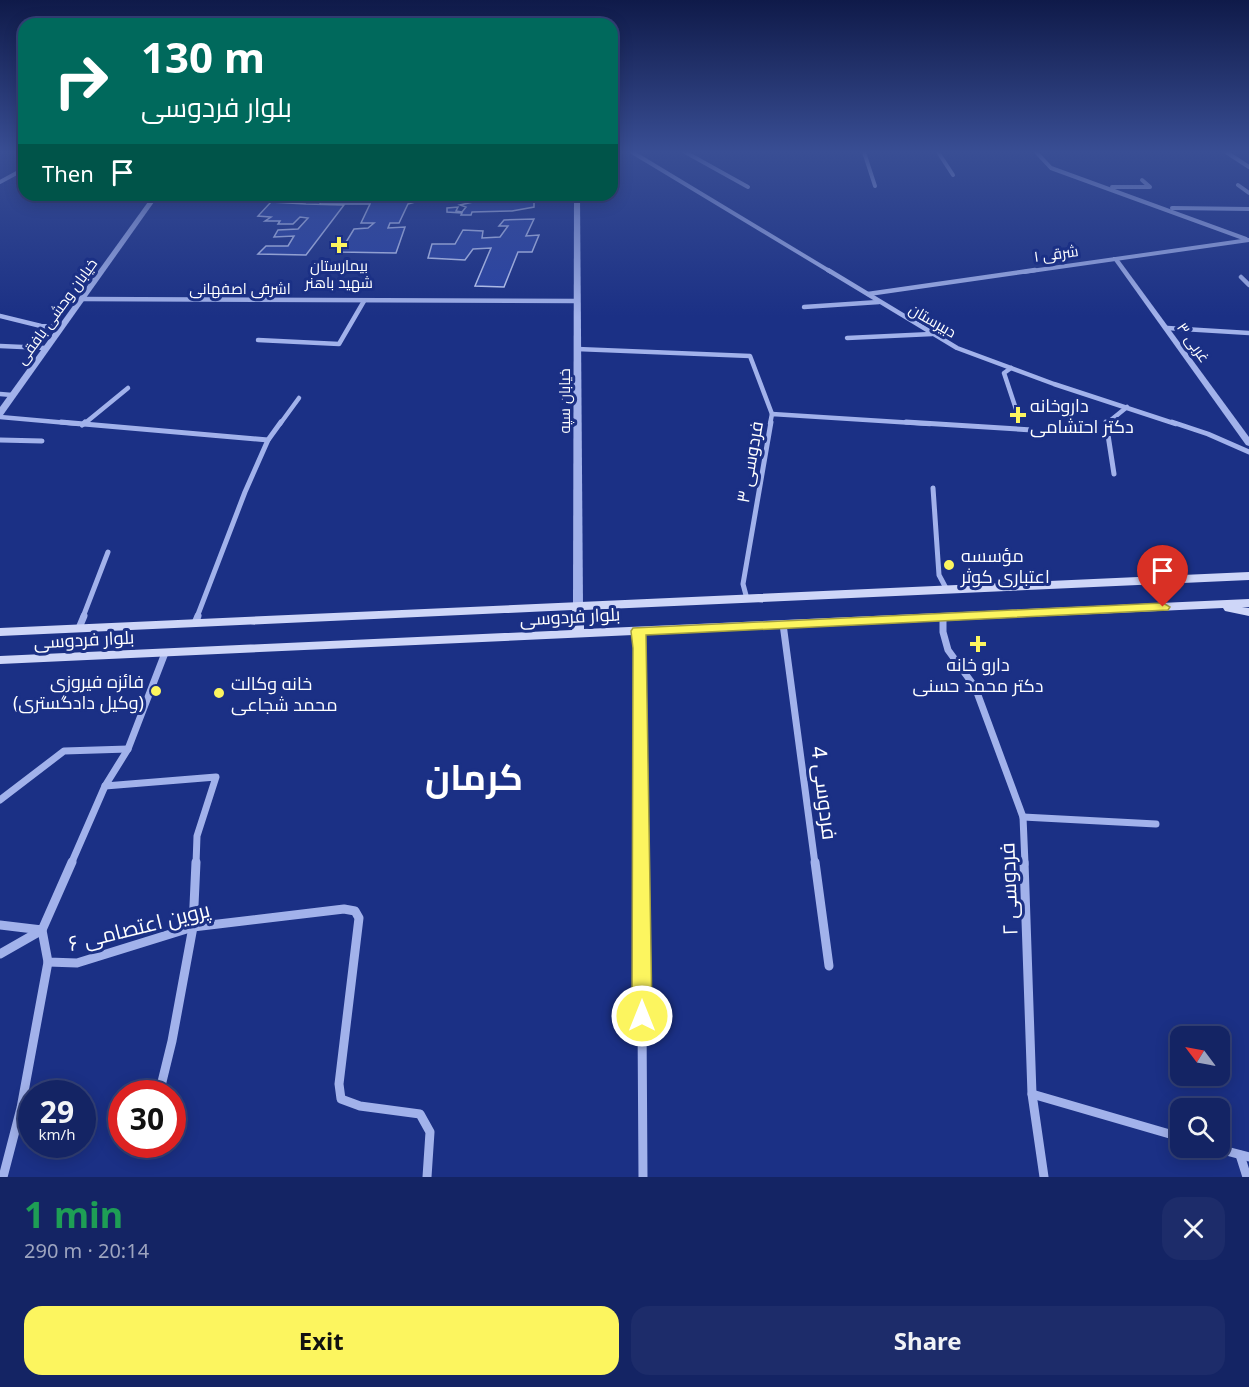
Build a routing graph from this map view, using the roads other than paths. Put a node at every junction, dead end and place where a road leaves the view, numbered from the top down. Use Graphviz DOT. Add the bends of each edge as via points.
graph roads {
  1 [pos="148,207"];
  2 [pos="577,207"];
  3 [pos="722,207"];
  4 [pos="1163,207"];
  5 [pos="1166,208"];
  6 [pos="1249,209"];
  7 [pos="1249,240"];
  8 [pos="1115,258"];
  9 [pos="1249,277"];
  10 [pos="1249,285"];
  11 [pos="867,295"];
  12 [pos="82,299"];
  13 [pos="577,301"];
  14 [pos="364,302"];
  15 [pos="879,302"];
  16 [pos="804,306"];
  17 [pos="0,316"];
  18 [pos="61,327"];
  19 [pos="1167,328"];
  20 [pos="932,333"];
  21 [pos="1249,333"];
  22 [pos="847,338"];
  23 [pos="258,340"];
  24 [pos="0,346"];
  25 [pos="45,348"];
  26 [pos="577,349"];
  27 [pos="1011,368"];
  28 [pos="128,388"];
  29 [pos="0,394"];
  30 [pos="12,395"];
  31 [pos="299,398"];
  32 [pos="1126,407"];
  33 [pos="772,414"];
  34 [pos="0,415"];
  35 [pos="1018,415"];
  36 [pos="82,425"];
  37 [pos="1032,430"];
  38 [pos="0,440"];
  39 [pos="268,440"];
  40 [pos="42,441"];
  41 [pos="1249,444"];
  42 [pos="1249,452"];
  43 [pos="1114,474"];
  44 [pos="933,488"];
  45 [pos="108,552"];
  46 [pos="1249,576"];
  47 [pos="947,590"];
  48 [pos="747,599"];
  49 [pos="1249,603"];
  50 [pos="1208,605"];
  51 [pos="578,606"];
  52 [pos="1249,612"];
  53 [pos="943,617"];
  54 [pos="195,623"];
  55 [pos="783,624"];
  56 [pos="80,628"];
  57 [pos="638,631"];
  58 [pos="0,632"];
  59 [pos="578,634"];
  60 [pos="165,653"];
  61 [pos="0,660"];
  62 [pos="128,749"];
  63 [pos="105,786"];
  64 [pos="0,800"];
  65 [pos="1023,817"];
  66 [pos="1156,824"];
  67 [pos="0,925"];
  68 [pos="193,927"];
  69 [pos="42,930"];
  70 [pos="0,954"];
  71 [pos="48,962"];
  72 [pos="829,966"];
  73 [pos="162,1080"];
  74 [pos="1032,1094"];
  75 [pos="1170,1134"];
  76 [pos="1244,1156"];
  77 [pos="3,1177"];
  78 [pos="427,1177"];
  79 [pos="643,1177"];
  80 [pos="1044,1177"];
  81 [pos="1247,1177"];
  1 -- 12 [label="street, خیابان وحشی بافقی"];
  2 -- 13 [label="street, خیابان سپه"];
  3 -- 11 [label="street, دبیرستان"];
  4 -- 5 [label="street"];
  5 -- 6 [label="street"];
  5 -- 7 [label="street"];
  7 -- 8 [label="street, شرقی ۱"];
  8 -- 11 [label="street, شرقی ۱"];
  8 -- 19 [label="street, ۳ غربی"];
  9 -- 10 [label="street" via="1241,277"];
  11 -- 15 [label="street, دبیرستان"];
  12 -- 14 [label="street, اشرفی اصفهانی"];
  12 -- 18 [label="street, خیابان وحشی بافقی"];
  13 -- 14 [label="street, اشرفی اصفهانی"];
  13 -- 26 [label="street, خیابان سپه"];
  14 -- 23 [label="street" via="339,344"];
  15 -- 16 [label="street"];
  15 -- 20 [label="street, دبیرستان"];
  17 -- 18 [label="street"];
  18 -- 25 [label="street, خیابان وحشی بافقی"];
  19 -- 21 [label="street"];
  19 -- 41 [label="street, ۳ غربی"];
  20 -- 22 [label="street"];
  20 -- 27 [label="street, دبیرستان" via="957,348"];
  24 -- 25 [label="street"];
  25 -- 30 [label="street, خیابان وحشی بافقی"];
  26 -- 33 [label="street" via="750,356"];
  26 -- 51 [label="street, خیابان سپه"];
  27 -- 32 [label="street, دبیرستان"];
  27 -- 35 [label="street" via="1004,373"];
  28 -- 36 [label="street"];
  29 -- 30 [label="street"];
  30 -- 34 [label="street, خیابان وحشی بافقی"];
  31 -- 39 [label="street"];
  32 -- 42 [label="street, دبیرستان"];
  32 -- 43 [label="street" via="1106,422"];
  33 -- 37 [label="street, فردوسی ۳"];
  33 -- 48 [label="street, فردوسی ۳" via="743,584"];
  34 -- 36 [label="street"];
  36 -- 39 [label="street"];
  38 -- 40 [label="street"];
  39 -- 54 [label="street"];
  44 -- 47 [label="street" via="939,575"];
  45 -- 56 [label="street"];
  46 -- 47 [label="main road, بلوار فردوسی"];
  47 -- 48 [label="main road, بلوار فردوسی"];
  48 -- 51 [label="main road, بلوار فردوسی"];
  49 -- 50 [label="main road, بلوار فردوسی"];
  50 -- 52 [label="main road"];
  50 -- 53 [label="main road, بلوار فردوسی"];
  51 -- 54 [label="main road, بلوار فردوسی"];
  51 -- 59 [label="main road"];
  53 -- 55 [label="main road, بلوار فردوسی"];
  53 -- 65 [label="street, فردوسی ۲" via="948,650 975,687"];
  54 -- 56 [label="main road, بلوار فردوسی"];
  55 -- 57 [label="main road, بلوار فردوسی"];
  55 -- 72 [label="street, فردوسی 4"];
  56 -- 58 [label="main road, بلوار فردوسی"];
  57 -- 59 [label="main road, بلوار فردوسی"];
  57 -- 79 [label="street"];
  59 -- 60 [label="main road, بلوار فردوسی"];
  60 -- 61 [label="main road, بلوار فردوسی"];
  60 -- 62 [label="street"];
  62 -- 63 [label="street"];
  62 -- 64 [label="street" via="64,751"];
  63 -- 68 [label="street" via="216,777 197,836"];
  63 -- 69 [label="street"];
  65 -- 66 [label="street"];
  65 -- 74 [label="street, فردوسی ۲"];
  67 -- 69 [label="street"];
  68 -- 71 [label="street, پروین اعتصامی ۶" via="77,963"];
  68 -- 73 [label="street"];
  68 -- 78 [label="street, پروین اعتصامی ۶" via="344,909 355,911 359,918 339,1084 341,1099 366,1108 420,1114 430,1132"];
  69 -- 70 [label="street, پروین اعتصامی ۶"];
  69 -- 71 [label="street, پروین اعتصامی ۶"];
  71 -- 77 [label="street" via="21,1108"];
  74 -- 75 [label="street"];
  74 -- 80 [label="street, فردوسی ۲"];
  76 -- 81 [label="street"];
}
